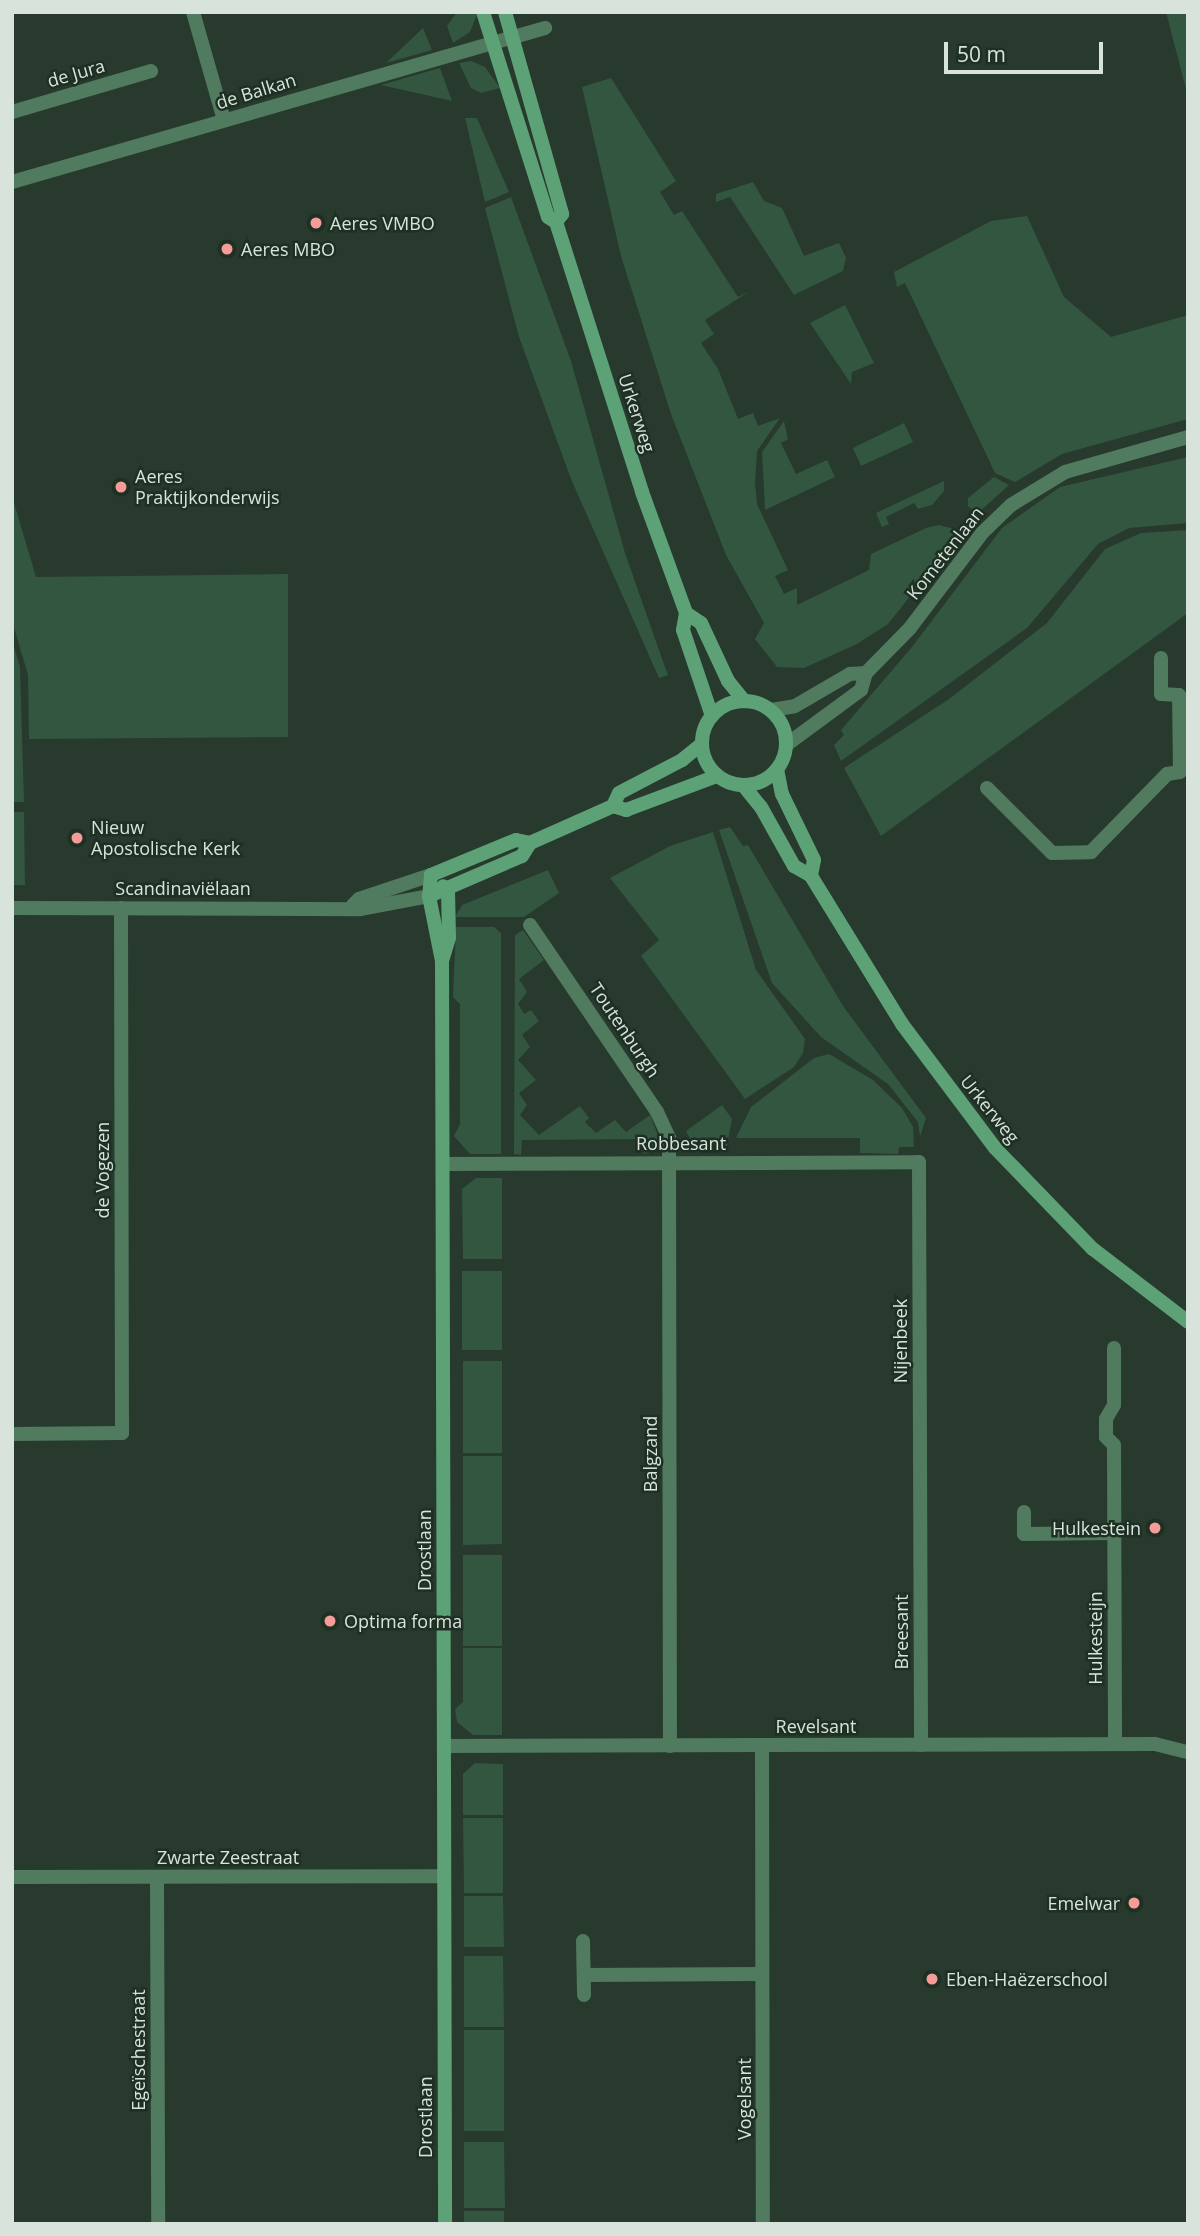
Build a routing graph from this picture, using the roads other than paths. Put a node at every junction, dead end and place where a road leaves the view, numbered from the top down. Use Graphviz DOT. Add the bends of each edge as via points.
graph roads {
  1 [pos="193,12"];
  2 [pos="484,12"];
  3 [pos="505,12"];
  4 [pos="545,28"];
  5 [pos="512,37"];
  6 [pos="493,42"];
  7 [pos="150,71"];
  8 [pos="12,112"];
  9 [pos="224,120"];
  10 [pos="12,182"];
  11 [pos="556,222"];
  12 [pos="1188,437"];
  13 [pos="686,613"];
  14 [pos="1161,658"];
  15 [pos="866,673"];
  16 [pos="744,701"];
  17 [pos="771,710"];
  18 [pos="712,716"];
  19 [pos="702,744"];
  20 [pos="786,745"];
  21 [pos="777,769"];
  22 [pos="1184,772"];
  23 [pos="718,776"];
  24 [pos="743,785"];
  25 [pos="987,788"];
  26 [pos="613,806"];
  27 [pos="530,843"];
  28 [pos="431,875"];
  29 [pos="811,876"];
  30 [pos="448,890"];
  31 [pos="429,896"];
  32 [pos="353,905"];
  33 [pos="12,908"];
  34 [pos="121,908"];
  35 [pos="530,925"];
  36 [pos="442,961"];
  37 [pos="919,1162"];
  38 [pos="669,1163"];
  39 [pos="443,1164"];
  40 [pos="1188,1322"];
  41 [pos="1114,1348"];
  42 [pos="12,1434"];
  43 [pos="1024,1512"];
  44 [pos="920,1520"];
  45 [pos="1114,1532"];
  46 [pos="1115,1744"];
  47 [pos="762,1745"];
  48 [pos="921,1745"];
  49 [pos="444,1746"];
  50 [pos="670,1746"];
  51 [pos="1187,1752"];
  52 [pos="444,1876"];
  53 [pos="12,1877"];
  54 [pos="157,1877"];
  55 [pos="583,1941"];
  56 [pos="762,1974"];
  57 [pos="583,1975"];
  58 [pos="583,1996"];
  59 [pos="158,2224"];
  60 [pos="445,2224"];
  61 [pos="763,2224"];
  1 -- 9 [label="street"];
  2 -- 6 [label="main road, Urkerweg"];
  3 -- 5 [label="main road, Urkerweg"];
  4 -- 5 [label="street"];
  5 -- 6 [label="street, de Balkan"];
  5 -- 11 [label="main road, Urkerweg" via="562,214"];
  6 -- 9 [label="street, de Balkan"];
  6 -- 11 [label="main road, Urkerweg" via="548,217"];
  7 -- 8 [label="street, de Jura"];
  9 -- 10 [label="street, de Balkan"];
  11 -- 13 [label="main road, Urkerweg" via="642,492"];
  12 -- 15 [label="street, Kometenlaan" via="1065,472 1011,505 982,533 910,628"];
  13 -- 16 [label="main road, Urkerweg" via="701,623 728,681"];
  13 -- 18 [label="main road, Urkerweg" via="683,631"];
  14 -- 22 [label="street" via="1161,694 1179,695"];
  15 -- 17 [label="street, Kometenlaan" via="850,674 795,706"];
  15 -- 20 [label="street, Kometenlaan" via="860,690"];
  16 -- 17 [label="main road"];
  16 -- 18 [label="main road" via="726,705"];
  17 -- 20 [label="main road" via="783,726"];
  18 -- 19 [label="main road"];
  19 -- 23 [label="main road" via="706,762"];
  19 -- 26 [label="main road, Scandinaviëlaan" via="682,760 618,793"];
  20 -- 21 [label="main road"];
  21 -- 24 [label="main road" via="762,781"];
  21 -- 29 [label="main road, Urkerweg" via="782,794 814,860"];
  22 -- 25 [label="street" via="1167,774 1090,852 1052,853"];
  23 -- 24 [label="main road"];
  23 -- 26 [label="main road, Scandinaviëlaan" via="626,810"];
  24 -- 29 [label="main road, Urkerweg" via="761,807 794,866"];
  26 -- 27 [label="main road, Scandinaviëlaan"];
  27 -- 28 [label="main road, Scandinaviëlaan" via="516,840"];
  27 -- 30 [label="main road, Scandinaviëlaan" via="522,856"];
  28 -- 30 [label="main road"];
  28 -- 31 [label="main road, Drostlaan"];
  28 -- 32 [label="street, Scandinaviëlaan"];
  29 -- 40 [label="main road, Urkerweg" via="902,1024 995,1148 1093,1249"];
  30 -- 31 [label="main road, Scandinaviëlaan"];
  30 -- 36 [label="main road, Drostlaan" via="448,946"];
  31 -- 32 [label="street, Scandinaviëlaan" via="389,906"];
  31 -- 36 [label="main road, Drostlaan"];
  32 -- 34 [label="street, Scandinaviëlaan"];
  33 -- 34 [label="street, Scandinaviëlaan"];
  34 -- 42 [label="street, de Vogezen" via="122,1433"];
  35 -- 38 [label="street, Toutenburgh" via="663,1121 669,1138"];
  36 -- 39 [label="main road, Drostlaan"];
  37 -- 38 [label="street, Robbesant"];
  37 -- 44 [label="street, Nijenbeek"];
  38 -- 39 [label="street, Robbesant"];
  38 -- 50 [label="street, Balgzand"];
  39 -- 49 [label="main road, Drostlaan"];
  41 -- 45 [label="street, Hulkesteijn" via="1114,1405 1106,1419 1106,1437 1114,1445"];
  43 -- 45 [label="street" via="1024,1534"];
  44 -- 48 [label="street, Breesant"];
  45 -- 46 [label="street, Hulkesteijn"];
  46 -- 48 [label="street, Revelsant"];
  46 -- 51 [label="street, Revelsant" via="1166,1745"];
  47 -- 48 [label="street, Revelsant"];
  47 -- 50 [label="street, Revelsant"];
  47 -- 56 [label="street, Vogelsant"];
  49 -- 50 [label="street, Revelsant"];
  49 -- 52 [label="main road, Drostlaan"];
  52 -- 54 [label="street, Zwarte Zeestraat"];
  52 -- 60 [label="main road, Drostlaan"];
  53 -- 54 [label="street, Zwarte Zeestraat"];
  54 -- 59 [label="street, Egeïschestraat"];
  55 -- 57 [label="street"];
  56 -- 57 [label="street"];
  56 -- 61 [label="street, Vogelsant"];
  57 -- 58 [label="street"];
}
